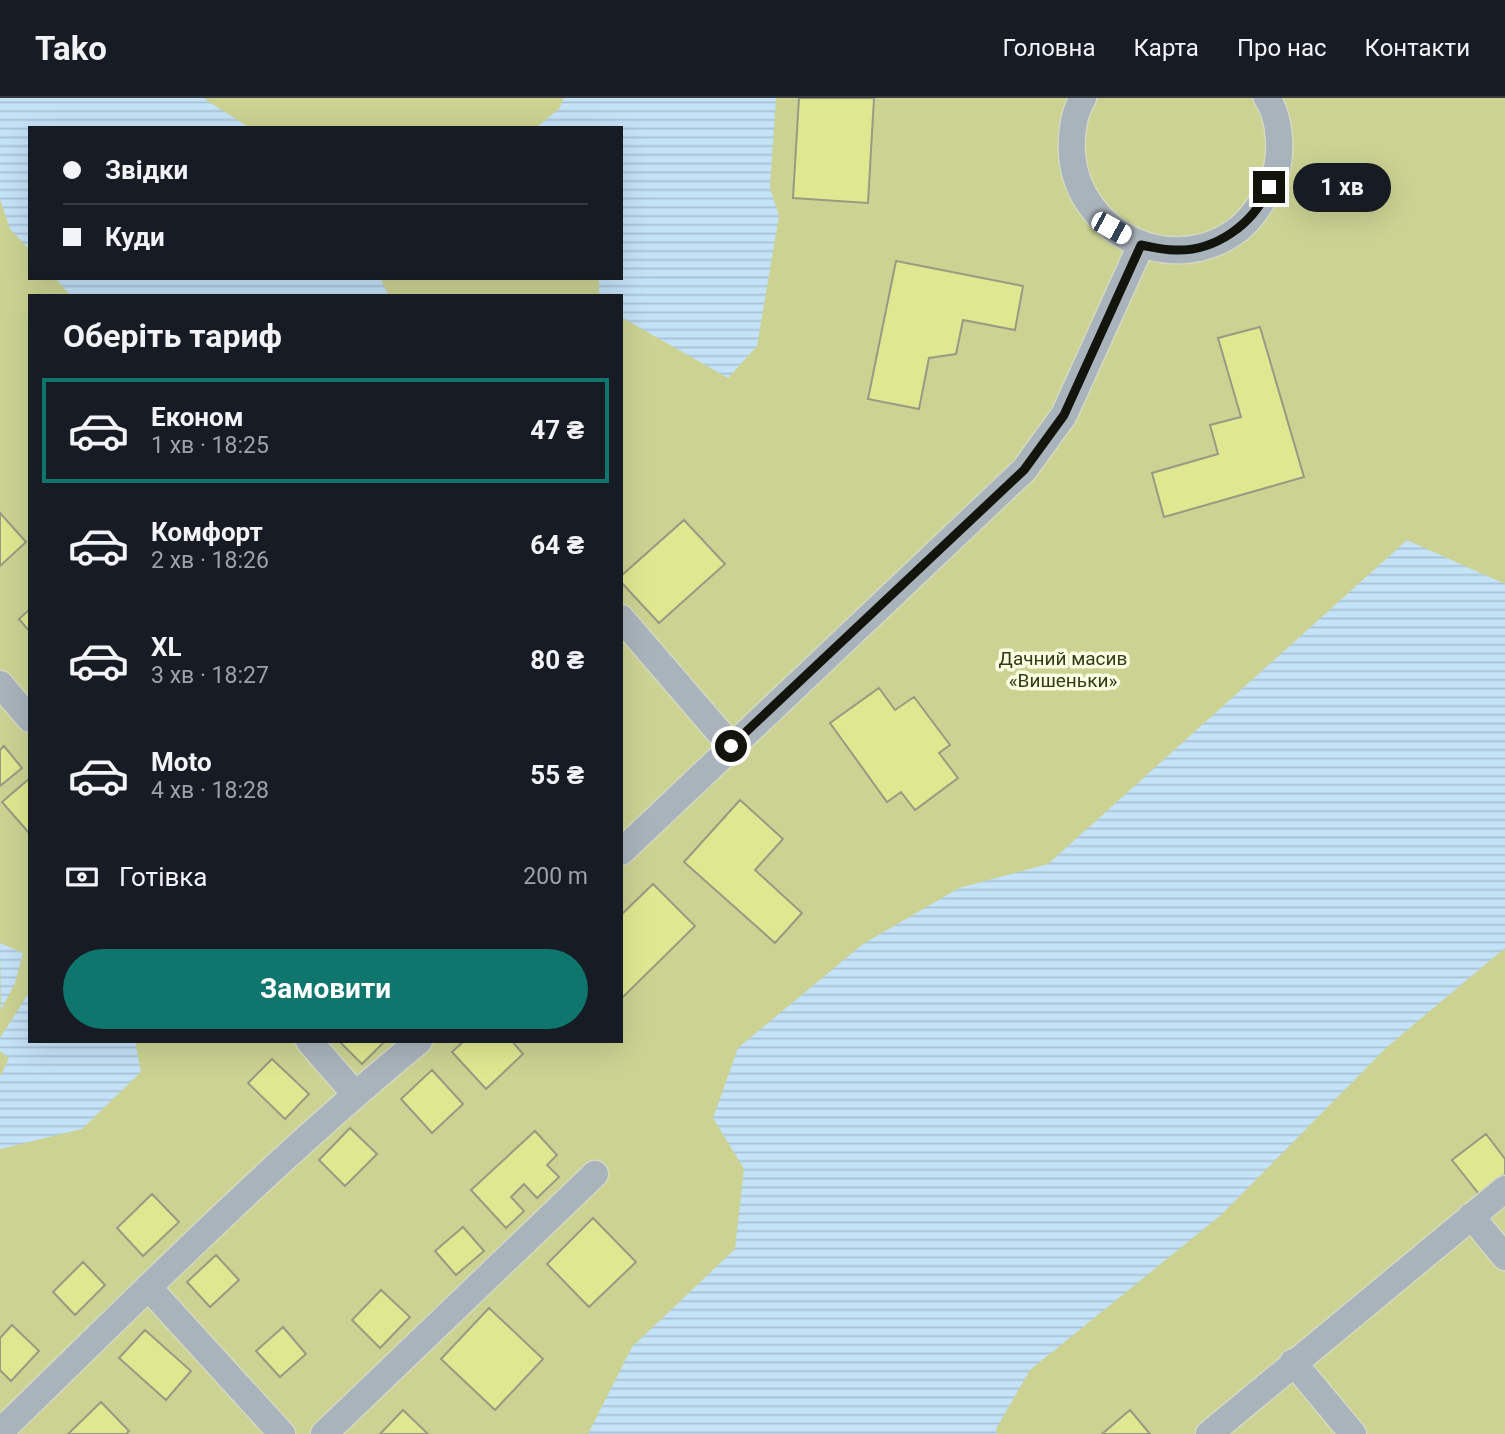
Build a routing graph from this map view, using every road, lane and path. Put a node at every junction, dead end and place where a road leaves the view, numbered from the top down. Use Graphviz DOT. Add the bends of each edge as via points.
graph roads {
  1 [pos="1083,98"];
  2 [pos="1267,98"];
  3 [pos="1141,245"];
  4 [pos="623,620"];
  5 [pos="0,684"];
  6 [pos="28,717"];
  7 [pos="731,746"];
  8 [pos="623,850"];
  9 [pos="311,1043"];
  10 [pos="417,1043"];
  11 [pos="355,1094"];
  12 [pos="595,1174"];
  13 [pos="1505,1189"];
  14 [pos="1471,1216"];
  15 [pos="1505,1257"];
  16 [pos="148,1287"];
  17 [pos="1293,1362"];
  18 [pos="0,1432"];
  19 [pos="282,1434"];
  20 [pos="324,1434"];
  21 [pos="1209,1434"];
  22 [pos="1353,1434"];
  1 -- 3 [label="street" via="1071,138 1074,172 1087,203 1111,228"];
  2 -- 3 [label="street" via="1279,137 1276,172 1263,203 1239,228 1209,245 1175,251"];
  3 -- 7 [label="street" via="1064,415 1024,470"];
  4 -- 7 [label="street"];
  5 -- 6 [label="street"];
  7 -- 8 [label="street"];
  9 -- 11 [label="street"];
  10 -- 11 [label="street"];
  11 -- 16 [label="street"];
  12 -- 20 [label="street"];
  13 -- 14 [label="street"];
  14 -- 15 [label="street"];
  14 -- 17 [label="street"];
  16 -- 18 [label="street"];
  16 -- 19 [label="street"];
  17 -- 21 [label="street"];
  17 -- 22 [label="street"];
}
